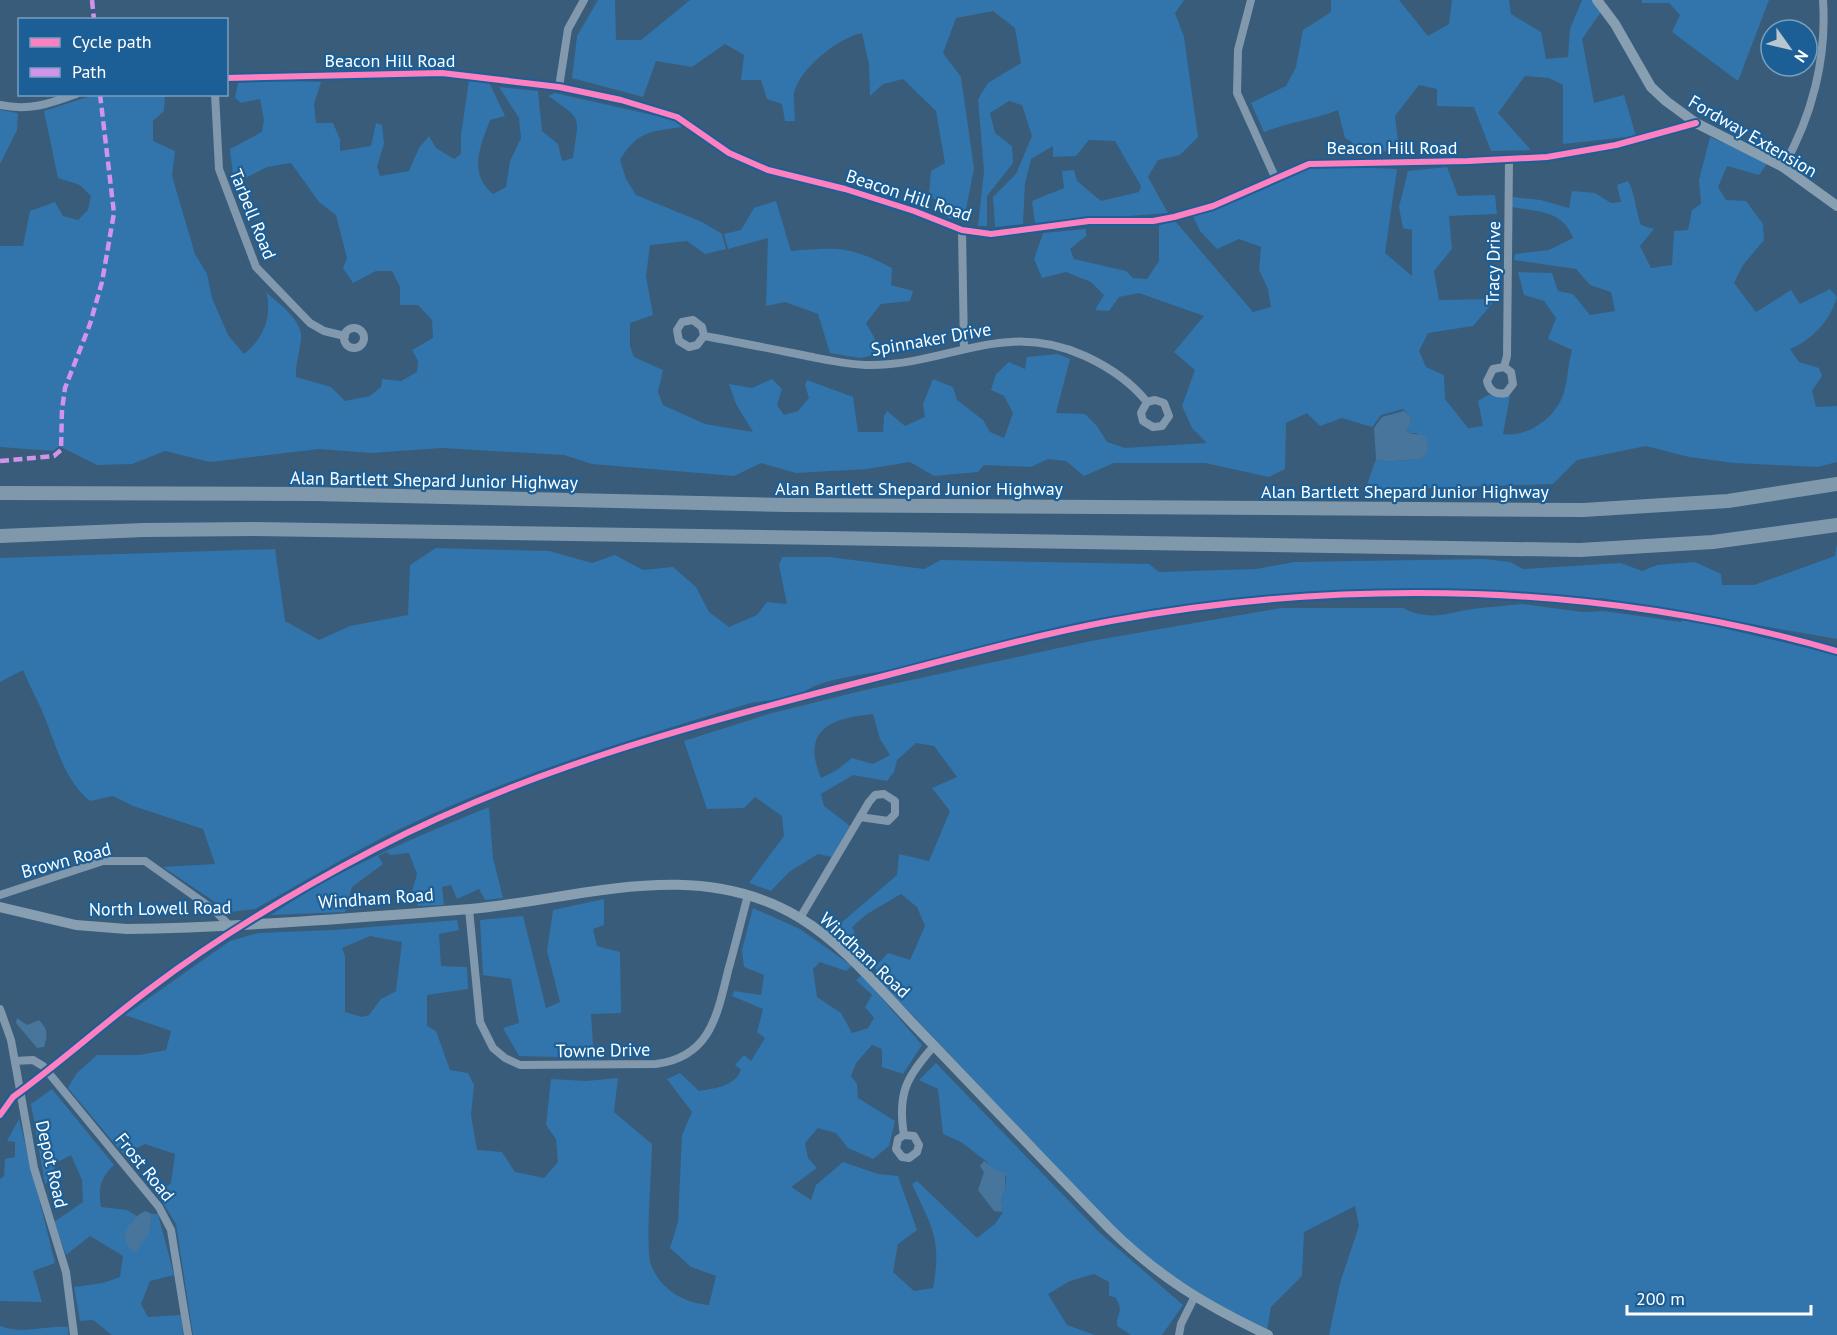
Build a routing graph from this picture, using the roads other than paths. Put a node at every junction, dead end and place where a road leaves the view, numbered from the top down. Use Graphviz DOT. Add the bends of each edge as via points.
graph roads {
  1 [pos="584,0"];
  2 [pos="1251,0"];
  3 [pos="1597,0"];
  4 [pos="1823,0"];
  5 [pos="228,78"];
  6 [pos="559,87"];
  7 [pos="70,96"];
  8 [pos="215,96"];
  9 [pos="0,105"];
  10 [pos="1696,123"];
  11 [pos="1509,160"];
  12 [pos="1783,167"];
  13 [pos="1275,177"];
  14 [pos="1837,206"];
  15 [pos="962,231"];
  16 [pos="345,336"];
  17 [pos="704,336"];
  18 [pos="964,349"];
  19 [pos="1504,367"];
  20 [pos="1147,402"];
  21 [pos="1837,484"];
  22 [pos="0,494"];
  23 [pos="1837,525"];
  24 [pos="0,536"];
  25 [pos="860,817"];
  26 [pos="0,895"];
  27 [pos="747,895"];
  28 [pos="0,907"];
  29 [pos="470,909"];
  30 [pos="800,918"];
  31 [pos="286,921"];
  32 [pos="228,924"];
  33 [pos="0,1009"];
  34 [pos="934,1046"];
  35 [pos="15,1061"];
  36 [pos="904,1135"];
  37 [pos="1194,1298"];
  38 [pos="74,1331"];
  39 [pos="188,1335"];
  40 [pos="1179,1335"];
  41 [pos="1268,1335"];
  1 -- 6 [label="street" via="568,29"];
  2 -- 13 [label="street" via="1238,50 1238,93"];
  3 -- 10 [label="street, Fordway Extension" via="1651,87"];
  4 -- 12 [label="street" via="1817,80 1802,129"];
  5 -- 6 [label="street, Beacon Hill Road" via="442,73"];
  6 -- 15 [label="street, Beacon Hill Road" via="677,117 748,163 914,211"];
  7 -- 9 [label="street" via="40,107"];
  8 -- 16 [label="street, Tarbell Road" via="219,169 256,267 310,323"];
  10 -- 11 [label="street, Beacon Hill Road" via="1583,151"];
  10 -- 12 [label="street, Fordway Extension"];
  11 -- 13 [label="street, Beacon Hill Road" via="1320,162"];
  11 -- 19 [label="street, Tracy Drive"];
  12 -- 14 [label="street, Fordway Extension"];
  13 -- 15 [label="street, Beacon Hill Road" via="1213,206 1153,221 1089,221 991,234"];
  15 -- 18 [label="street"];
  17 -- 18 [label="street, Spinnaker Drive" via="859,365 889,364"];
  18 -- 20 [label="street, Spinnaker Drive" via="1014,340 1064,347 1111,370"];
  21 -- 22 [label="highway, Alan Bartlett Shepard Junior Highway" via="1728,501 1559,510 787,505 315,494"];
  23 -- 24 [label="highway" via="1702,543 1569,550 254,529"];
  25 -- 25 [label="street" via="888,821 895,814 895,801 884,794 875,795"];
  25 -- 30 [label="street"];
  26 -- 32 [label="street, Brown Road" via="102,861 145,861"];
  27 -- 29 [label="street, Windham Road" via="667,883"];
  27 -- 29 [label="street, Towne Drive" via="712,1027 689,1053 656,1064 530,1066 501,1055 487,1040 480,1022"];
  27 -- 30 [label="street, Windham Road"];
  28 -- 32 [label="street, North Lowell Road" via="51,921 101,928"];
  29 -- 31 [label="street, Windham Road"];
  30 -- 34 [label="street, Windham Road" via="850,958"];
  31 -- 32 [label="street, North Lowell Road"];
  33 -- 35 [label="street, Depot Road"];
  34 -- 36 [label="street" via="915,1067 905,1086 901,1115"];
  34 -- 37 [label="street, Windham Road" via="1128,1247"];
  35 -- 38 [label="street, Depot Road" via="34,1168 66,1272"];
  35 -- 39 [label="street, Frost Road" via="33,1060 43,1066 159,1207 171,1230"];
  37 -- 40 [label="street"];
  37 -- 41 [label="street, Windham Road"];
}
